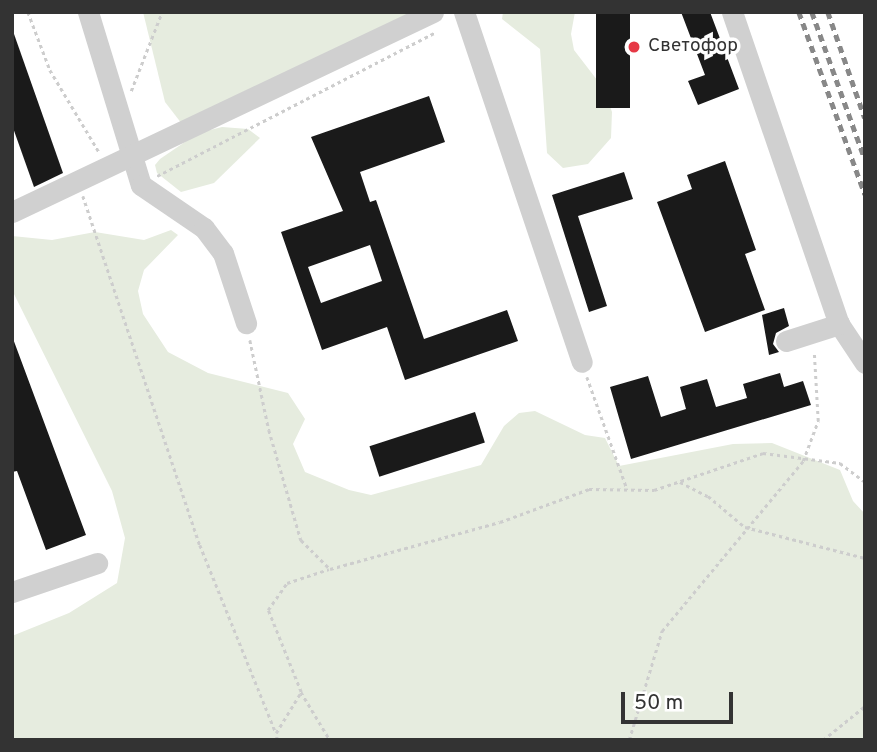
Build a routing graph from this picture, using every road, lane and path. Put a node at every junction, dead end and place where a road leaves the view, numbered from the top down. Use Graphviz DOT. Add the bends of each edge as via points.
graph roads {
  1 [pos="28,12"];
  2 [pos="88,12"];
  3 [pos="162,12"];
  4 [pos="433,12"];
  5 [pos="732,12"];
  6 [pos="465,14"];
  7 [pos="122,114"];
  8 [pos="136,156"];
  9 [pos="109,169"];
  10 [pos="79,183"];
  11 [pos="141,185"];
  12 [pos="12,212"];
  13 [pos="246,323"];
  14 [pos="839,324"];
  15 [pos="812,333"];
  16 [pos="786,341"];
  17 [pos="582,362"];
  18 [pos="865,363"];
  19 [pos="803,461"];
  20 [pos="678,481"];
  21 [pos="865,482"];
  22 [pos="627,489"];
  23 [pos="745,527"];
  24 [pos="865,558"];
  25 [pos="97,563"];
  26 [pos="330,569"];
  27 [pos="12,592"];
  28 [pos="301,692"];
  29 [pos="865,706"];
  30 [pos="276,733"];
  31 [pos="277,740"];
  32 [pos="330,740"];
  33 [pos="629,740"];
  34 [pos="823,740"];
  1 -- 9 [label="path" via="50,69"];
  2 -- 7 [label="lane"];
  3 -- 7 [label="path"];
  4 -- 8 [label="lane"];
  5 -- 14 [label="lane"];
  6 -- 11 [label="path"];
  6 -- 17 [label="lane"];
  7 -- 8 [label="lane"];
  8 -- 9 [label="lane"];
  8 -- 11 [label="lane"];
  9 -- 10 [label="lane"];
  10 -- 12 [label="lane"];
  10 -- 30 [label="path" via="200,545"];
  11 -- 13 [label="lane" via="204,228 223,253"];
  13 -- 26 [label="path" via="269,430 301,540"];
  14 -- 15 [label="lane"];
  14 -- 18 [label="lane"];
  15 -- 16 [label="lane"];
  15 -- 19 [label="path" via="818,421"];
  17 -- 22 [label="path"];
  19 -- 20 [label="path" via="763,453"];
  19 -- 21 [label="path" via="840,463"];
  19 -- 23 [label="path" via="764,512"];
  20 -- 22 [label="path" via="654,490"];
  20 -- 23 [label="path" via="708,496"];
  22 -- 26 [label="path" via="589,489 500,522"];
  23 -- 24 [label="path"];
  23 -- 33 [label="path" via="662,631"];
  25 -- 27 [label="lane"];
  26 -- 28 [label="path" via="287,583 268,610"];
  28 -- 30 [label="path"];
  28 -- 32 [label="path"];
  29 -- 34 [label="path"];
  30 -- 31 [label="path"];
}
